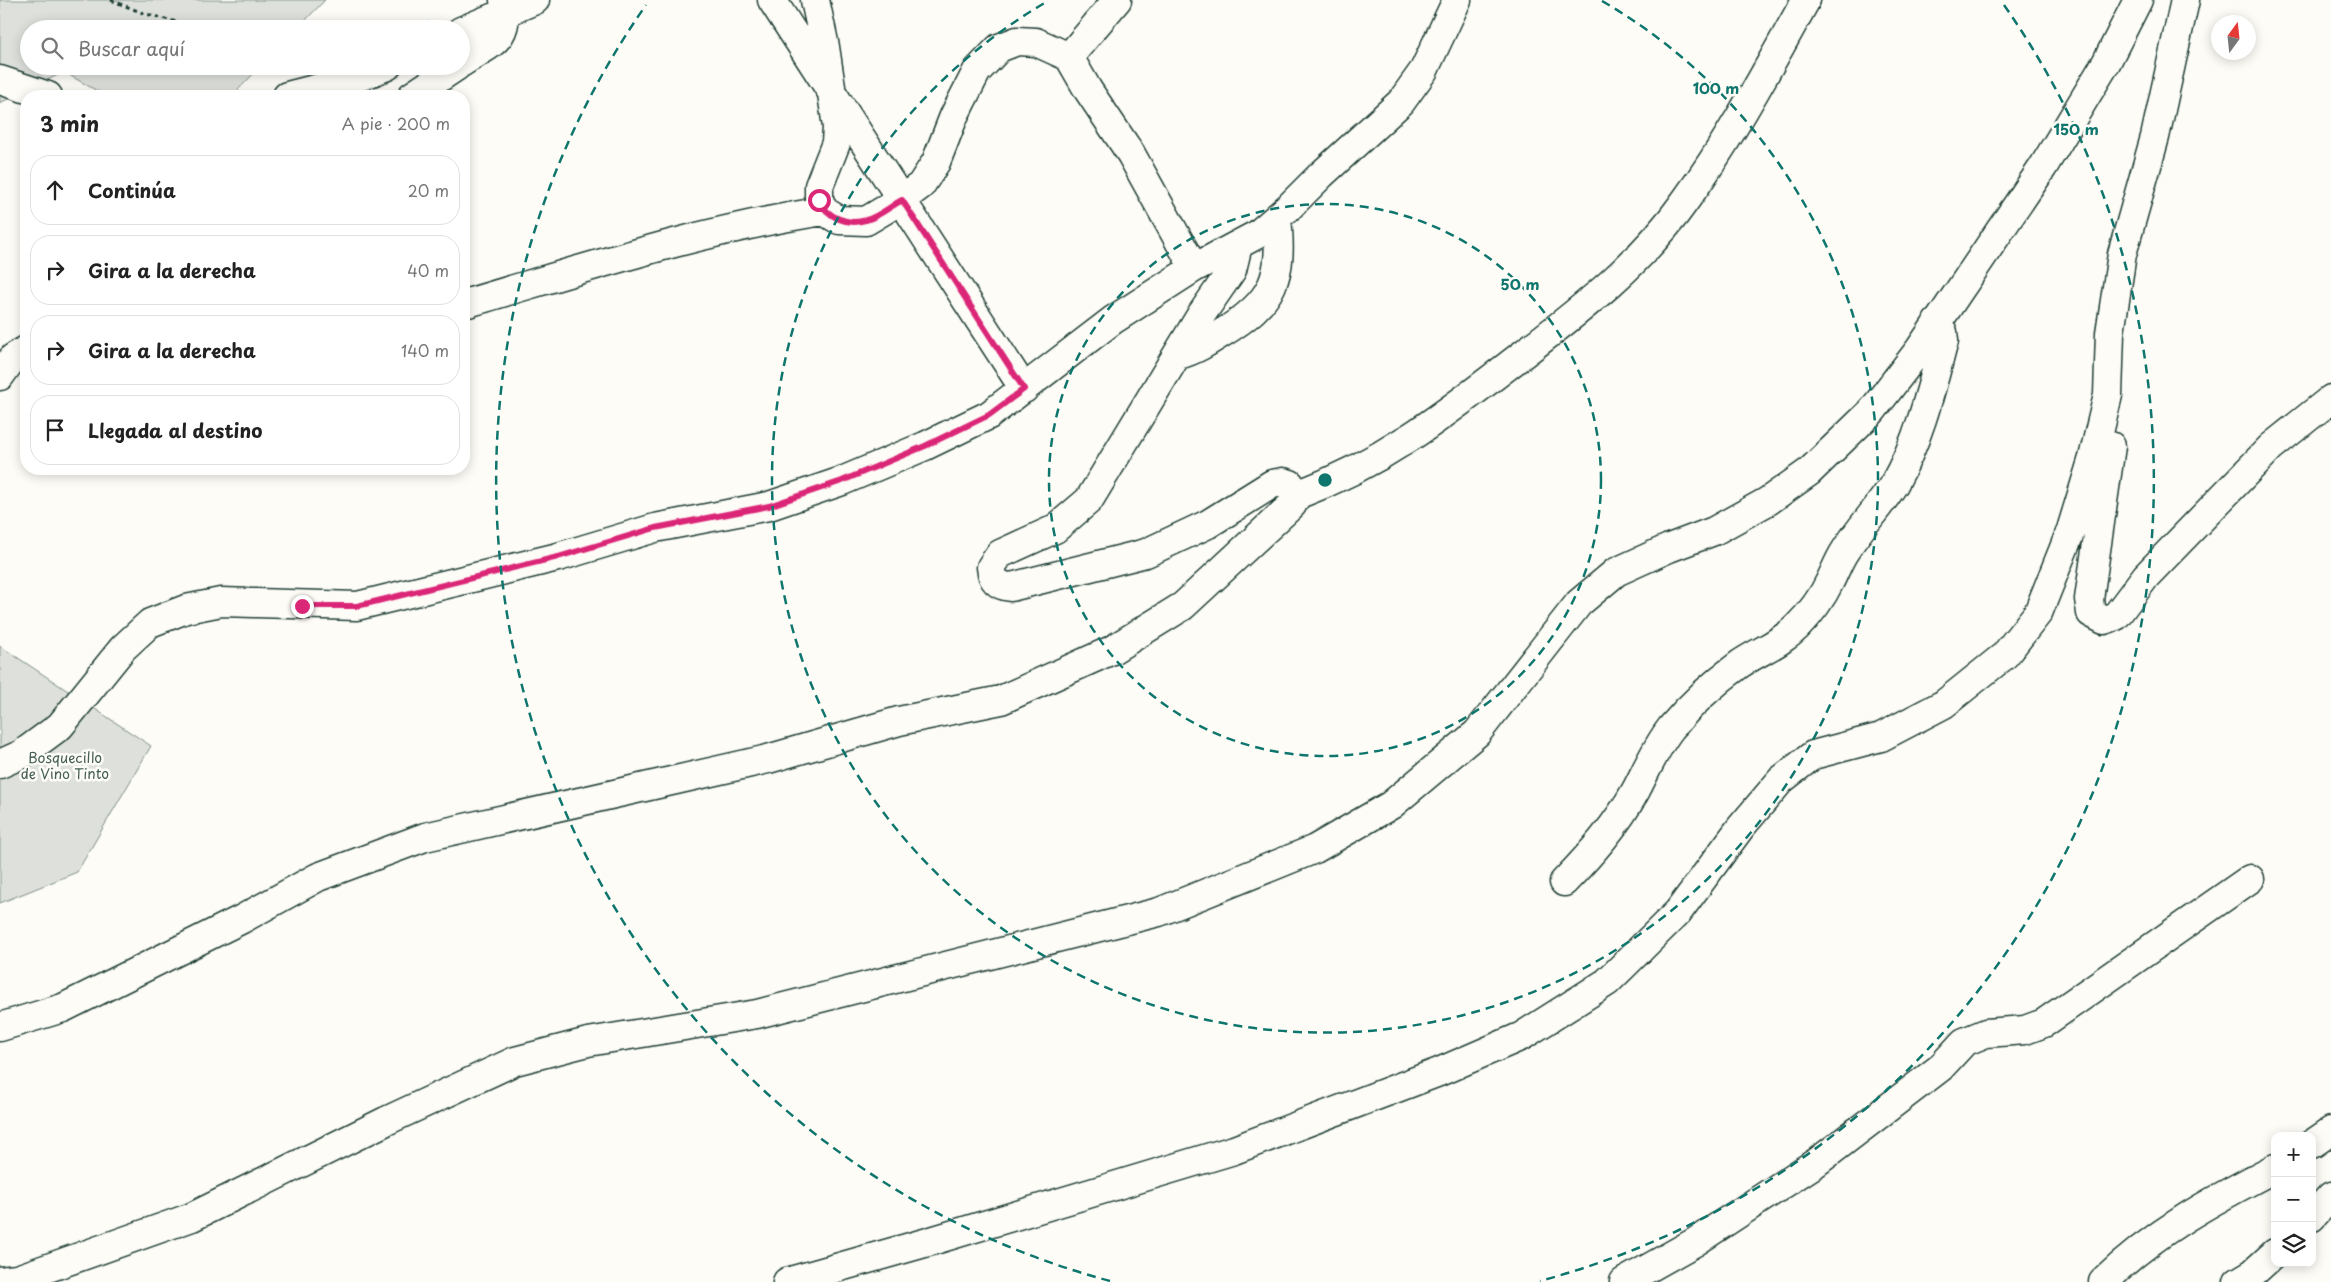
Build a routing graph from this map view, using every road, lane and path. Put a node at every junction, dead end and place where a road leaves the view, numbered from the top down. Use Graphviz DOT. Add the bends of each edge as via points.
graph roads {
  1 [pos="111,0"];
  2 [pos="535,0"];
  3 [pos="772,0"];
  4 [pos="815,0"];
  5 [pos="1117,0"];
  6 [pos="1457,0"];
  7 [pos="1806,0"];
  8 [pos="2138,0"];
  9 [pos="2185,0"];
  10 [pos="505,6"];
  11 [pos="169,20"];
  12 [pos="470,26"];
  13 [pos="470,57"];
  14 [pos="1069,57"];
  15 [pos="364,75"];
  16 [pos="444,75"];
  17 [pos="0,80"];
  18 [pos="30,90"];
  19 [pos="311,90"];
  20 [pos="421,90"];
  21 [pos="832,92"];
  22 [pos="902,200"];
  23 [pos="824,210"];
  24 [pos="1277,218"];
  25 [pos="1238,245"];
  26 [pos="1194,268"];
  27 [pos="470,302"];
  28 [pos="1937,322"];
  29 [pos="20,354"];
  30 [pos="1178,355"];
  31 [pos="0,376"];
  32 [pos="1024,389"];
  33 [pos="2331,399"];
  34 [pos="2098,434"];
  35 [pos="1297,495"];
  36 [pos="0,764"];
  37 [pos="2250,879"];
  38 [pos="1564,882"];
  39 [pos="0,1027"];
  40 [pos="2331,1131"];
  41 [pos="2316,1141"];
  42 [pos="2271,1170"];
  43 [pos="2331,1196"];
  44 [pos="2316,1213"];
  45 [pos="2271,1257"];
  46 [pos="0,1282"];
  47 [pos="787,1282"];
  48 [pos="1624,1282"];
  49 [pos="2104,1282"];
  50 [pos="2238,1282"];
  1 -- 11 [label="path"];
  2 -- 10 [label="street"];
  3 -- 21 [label="street"];
  4 -- 21 [label="street"];
  5 -- 14 [label="street"];
  6 -- 24 [label="street" via="1424,70 1401,102"];
  7 -- 35 [label="street" via="1686,201 1612,284 1456,407 1407,440 1370,463"];
  8 -- 28 [label="street" via="2106,63 2042,167"];
  9 -- 34 [label="street" via="2155,137 2122,254 2110,333 2108,395"];
  10 -- 12 [label="street"];
  10 -- 13 [label="street" via="502,34"];
  14 -- 22 [label="street" via="1036,42 1017,41 998,48 977,71 936,162 921,184"];
  14 -- 26 [label="street" via="1132,154"];
  15 -- 19 [label="street"];
  16 -- 20 [label="street"];
  17 -- 18 [label="street"];
  21 -- 22 [label="street"];
  21 -- 23 [label="street" via="836,143 819,186 819,200"];
  22 -- 23 [label="street" via="866,220 839,220"];
  22 -- 32 [label="street"];
  23 -- 27 [label="street" via="749,224 651,249"];
  24 -- 25 [label="street"];
  24 -- 30 [label="street" via="1280,260 1273,283 1260,305 1248,317 1190,352"];
  25 -- 26 [label="street"];
  25 -- 30 [label="street" via="1232,270"];
  26 -- 32 [label="street" via="1112,320"];
  28 -- 38 [label="street" via="1944,342 1918,432 1905,463 1880,505 1843,553 1814,607 1780,642 1742,663 1694,703 1651,758 1617,821"];
  28 -- 46 [label="street" via="1872,411 1809,472 1768,502 1714,531 1616,572 1579,603 1477,733 1390,806 1315,849 1159,912 757,1014 588,1042 515,1061 192,1217 17,1279"];
  29 -- 31 [label="street"];
  30 -- 35 [label="street" via="1089,500 1055,529 1000,554 991,567 996,582 1011,587 1146,553 1208,524 1272,484 1290,484"];
  32 -- 36 [label="street" via="989,415 925,446 842,481 769,506 655,528 558,557 357,606 221,602 186,609 150,623 123,648 60,726 22,754"];
  33 -- 34 [label="street" via="2271,448 2146,576 2116,616 2104,620 2091,613 2088,606 2112,443"];
  34 -- 47 [label="street" via="2070,533 2038,613 2005,655 1944,704 1881,737 1813,755 1780,780 1678,912 1607,982 1522,1036 1439,1072 1234,1150"];
  35 -- 39 [label="street" via="1292,505 1183,606 1112,650 1001,700 900,721 768,759 425,837 318,877 242,919 63,1008"];
  37 -- 48 [label="street" via="2044,1023 2025,1030 1986,1033 1964,1042 1940,1068 1817,1162 1695,1242"];
  40 -- 41 [label="street"];
  42 -- 49 [label="street" via="2174,1224"];
  43 -- 44 [label="street"];
  45 -- 50 [label="street"];
}
